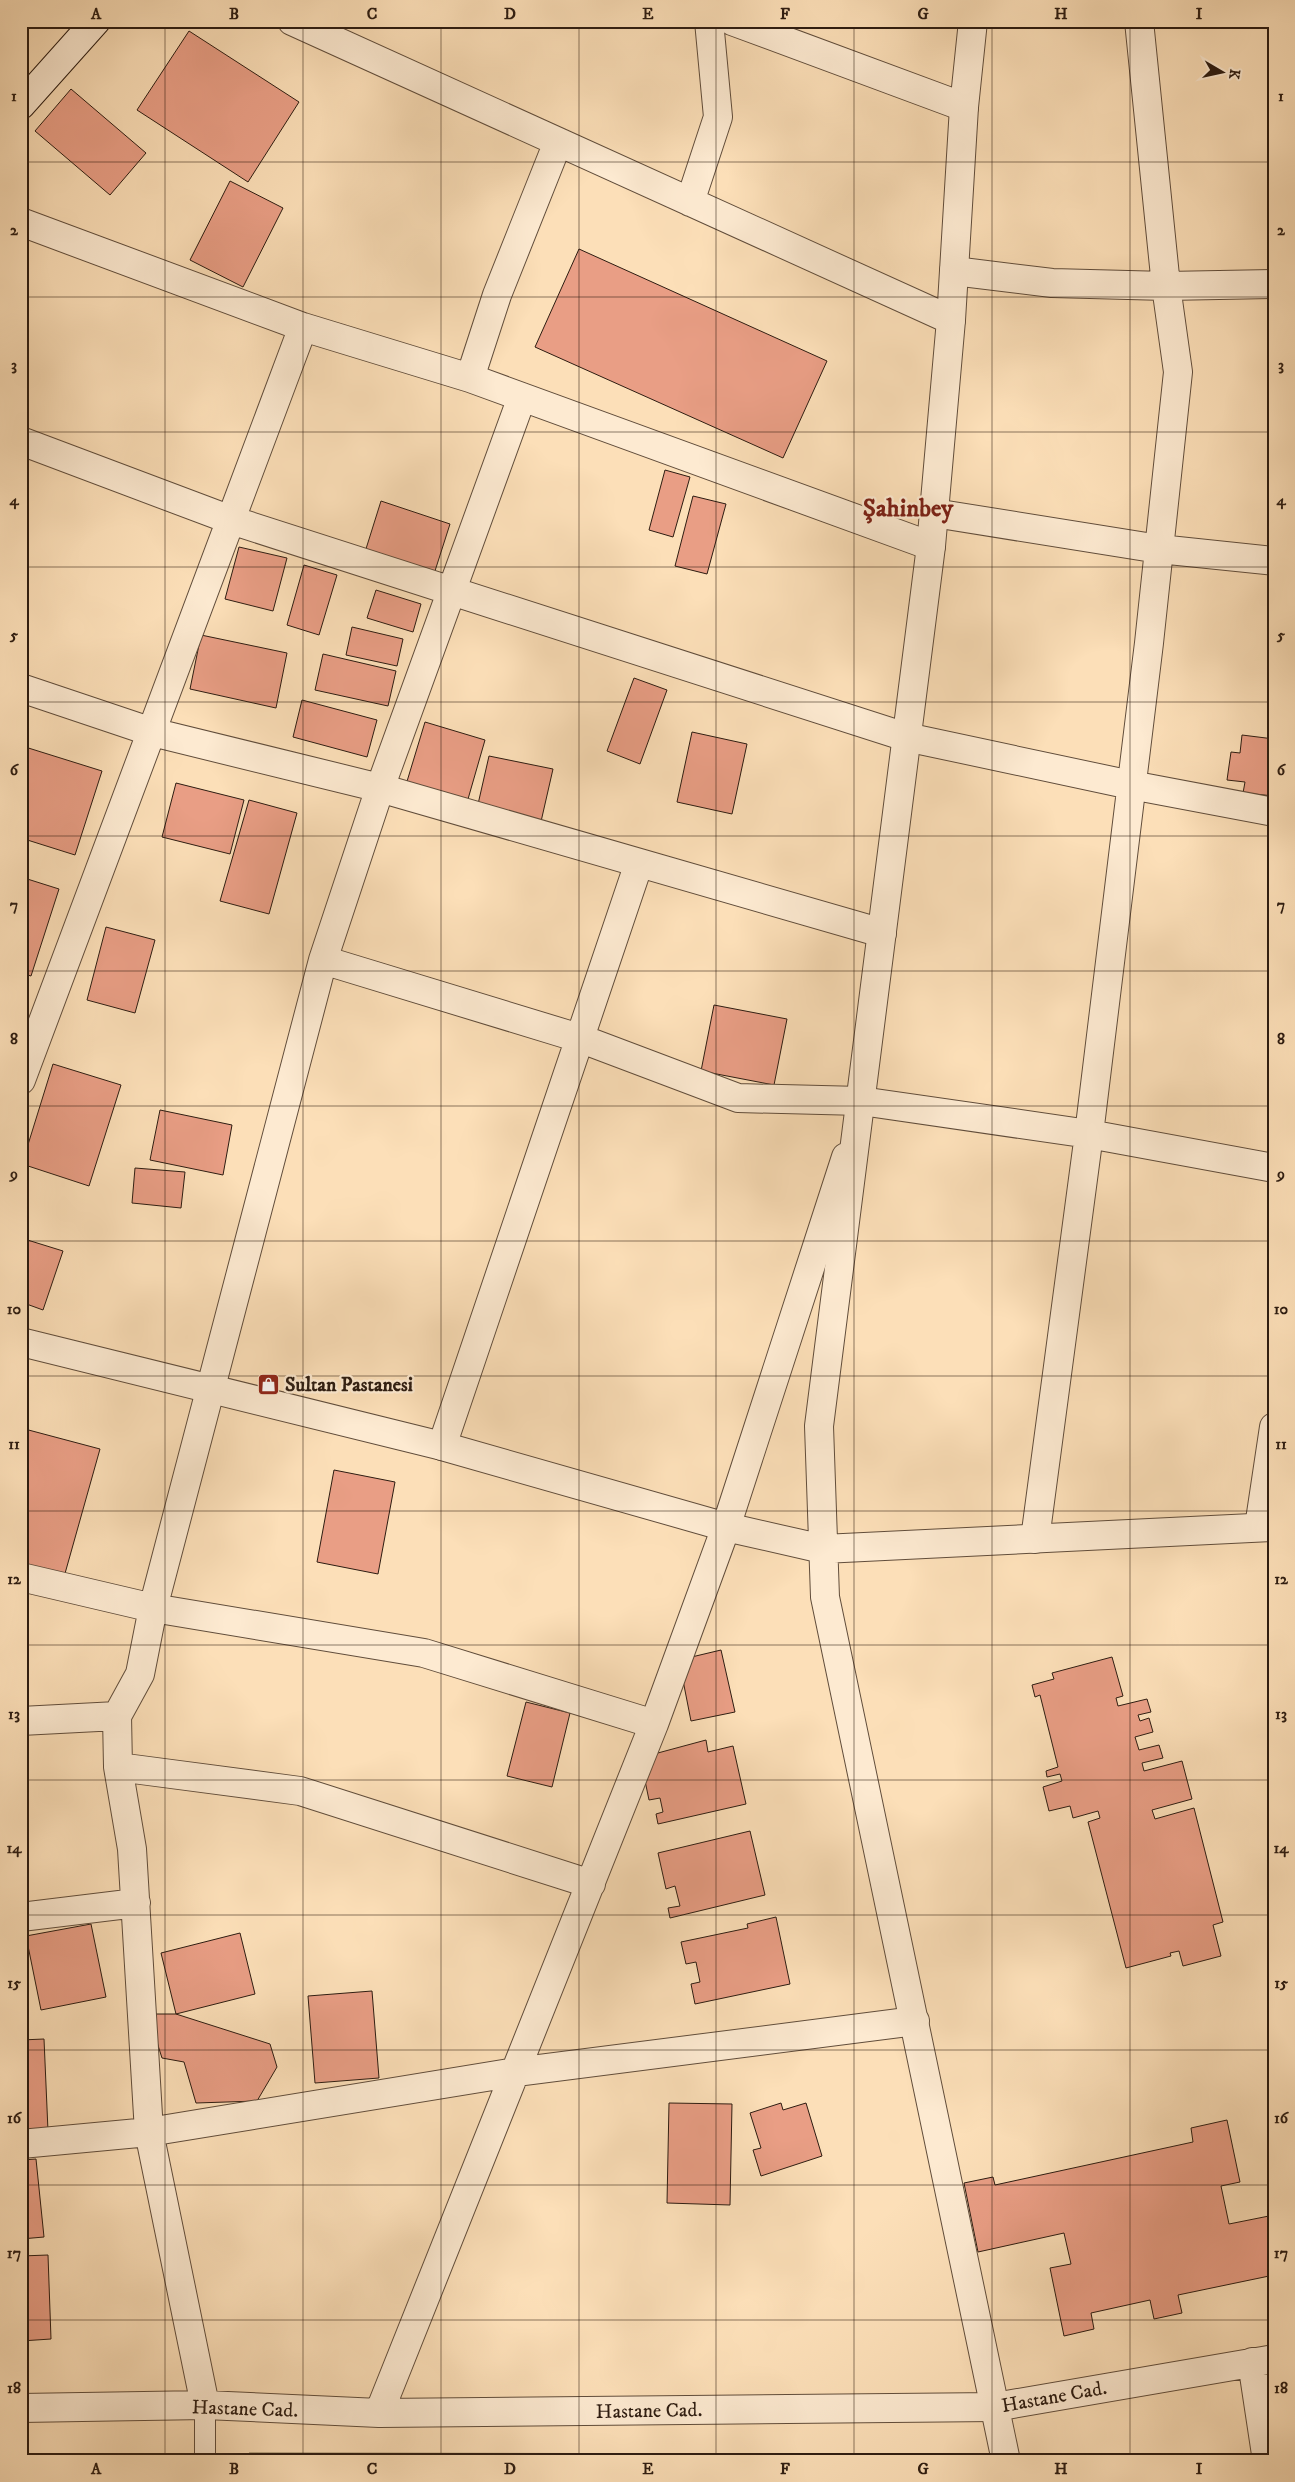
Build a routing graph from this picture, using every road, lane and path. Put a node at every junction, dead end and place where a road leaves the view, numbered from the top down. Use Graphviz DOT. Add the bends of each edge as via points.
graph roads {
  1 [pos="78,21"];
  2 [pos="96,21"];
  3 [pos="292,21"];
  4 [pos="709,21"];
  5 [pos="732,21"];
  6 [pos="973,21"];
  7 [pos="1139,21"];
  8 [pos="52,70"];
  9 [pos="21,105"];
  10 [pos="964,107"];
  11 [pos="558,142"];
  12 [pos="690,202"];
  13 [pos="21,222"];
  14 [pos="954,271"];
  15 [pos="1274,284"];
  16 [pos="1166,286"];
  17 [pos="951,320"];
  18 [pos="303,327"];
  19 [pos="470,378"];
  20 [pos="522,397"];
  21 [pos="21,440"];
  22 [pos="934,513"];
  23 [pos="231,520"];
  24 [pos="931,546"];
  25 [pos="1159,549"];
  26 [pos="1274,561"];
  27 [pos="452,590"];
  28 [pos="21,688"];
  29 [pos="152,732"];
  30 [pos="906,737"];
  31 [pos="1131,785"];
  32 [pos="380,788"];
  33 [pos="1274,812"];
  34 [pos="639,863"];
  35 [pos="882,933"];
  36 [pos="323,960"];
  37 [pos="579,1038"];
  38 [pos="21,1080"];
  39 [pos="859,1112"];
  40 [pos="1089,1134"];
  41 [pos="1274,1168"];
  42 [pos="21,1342"];
  43 [pos="212,1387"];
  44 [pos="1274,1428"];
  45 [pos="442,1446"];
  46 [pos="726,1527"];
  47 [pos="1267,1527"];
  48 [pos="1036,1539"];
  49 [pos="823,1549"];
  50 [pos="21,1577"];
  51 [pos="153,1608"];
  52 [pos="117,1716"];
  53 [pos="21,1721"];
  54 [pos="654,1724"];
  55 [pos="118,1767"];
  56 [pos="591,1884"];
  57 [pos="136,1903"];
  58 [pos="21,1917"];
  59 [pos="915,2021"];
  60 [pos="516,2072"];
  61 [pos="149,2132"];
  62 [pos="21,2144"];
  63 [pos="1263,2360"];
  64 [pos="205,2405"];
  65 [pos="995,2406"];
  66 [pos="21,2408"];
  67 [pos="379,2413"];
  68 [pos="205,2461"];
  69 [pos="1006,2461"];
  70 [pos="1267,2461"];
  1 -- 8 [label="street"];
  2 -- 8 [label="street"];
  3 -- 11 [label="street"];
  4 -- 12 [label="street" via="718,117"];
  5 -- 10 [label="street"];
  6 -- 10 [label="street"];
  7 -- 16 [label="street"];
  8 -- 9 [label="street"];
  10 -- 14 [label="street"];
  11 -- 12 [label="street"];
  11 -- 19 [label="street" via="498,295"];
  12 -- 17 [label="street"];
  13 -- 18 [label="street"];
  14 -- 16 [label="street" via="1052,283"];
  14 -- 17 [label="street"];
  15 -- 16 [label="street"];
  16 -- 25 [label="street" via="1178,372"];
  17 -- 22 [label="street"];
  18 -- 19 [label="street"];
  18 -- 23 [label="street"];
  19 -- 20 [label="street"];
  20 -- 24 [label="street"];
  20 -- 27 [label="street"];
  21 -- 23 [label="street"];
  22 -- 24 [label="street"];
  22 -- 25 [label="street"];
  23 -- 27 [label="street"];
  23 -- 29 [label="street"];
  24 -- 30 [label="street"];
  25 -- 26 [label="street"];
  25 -- 31 [label="street"];
  27 -- 30 [label="street"];
  27 -- 32 [label="street"];
  28 -- 29 [label="street"];
  29 -- 32 [label="street"];
  29 -- 38 [label="street"];
  30 -- 31 [label="street"];
  30 -- 35 [label="street"];
  31 -- 33 [label="street"];
  31 -- 40 [label="street"];
  32 -- 34 [label="street"];
  32 -- 36 [label="street"];
  34 -- 35 [label="street"];
  34 -- 37 [label="street"];
  35 -- 39 [label="street"];
  36 -- 37 [label="street"];
  36 -- 43 [label="street"];
  37 -- 39 [label="street" via="738,1098"];
  37 -- 45 [label="street"];
  39 -- 40 [label="street"];
  39 -- 46 [label="street"];
  39 -- 49 [label="street" via="819,1426"];
  40 -- 41 [label="street"];
  40 -- 48 [label="street"];
  42 -- 43 [label="street"];
  43 -- 45 [label="street"];
  43 -- 51 [label="street"];
  44 -- 47 [label="street"];
  45 -- 46 [label="street"];
  46 -- 49 [label="street"];
  46 -- 54 [label="street"];
  47 -- 48 [label="street"];
  48 -- 49 [label="street"];
  49 -- 59 [label="street" via="825,1596"];
  50 -- 51 [label="street"];
  51 -- 52 [label="street" via="140,1674"];
  51 -- 54 [label="street" via="424,1653"];
  52 -- 53 [label="street"];
  52 -- 55 [label="street"];
  54 -- 56 [label="street"];
  55 -- 56 [label="street" via="300,1791"];
  55 -- 57 [label="street" via="132,1849"];
  56 -- 60 [label="street"];
  57 -- 58 [label="street"];
  57 -- 61 [label="street"];
  59 -- 60 [label="street"];
  59 -- 65 [label="street"];
  60 -- 61 [label="street"];
  60 -- 67 [label="street"];
  61 -- 62 [label="street"];
  61 -- 64 [label="street"];
  63 -- 65 [label="street, Hastane Cad."];
  63 -- 70 [label="street"];
  64 -- 66 [label="street, Hastane Cad."];
  64 -- 67 [label="street, Hastane Cad."];
  64 -- 68 [label="lane"];
  65 -- 67 [label="street, Hastane Cad."];
  65 -- 69 [label="street"];
}
